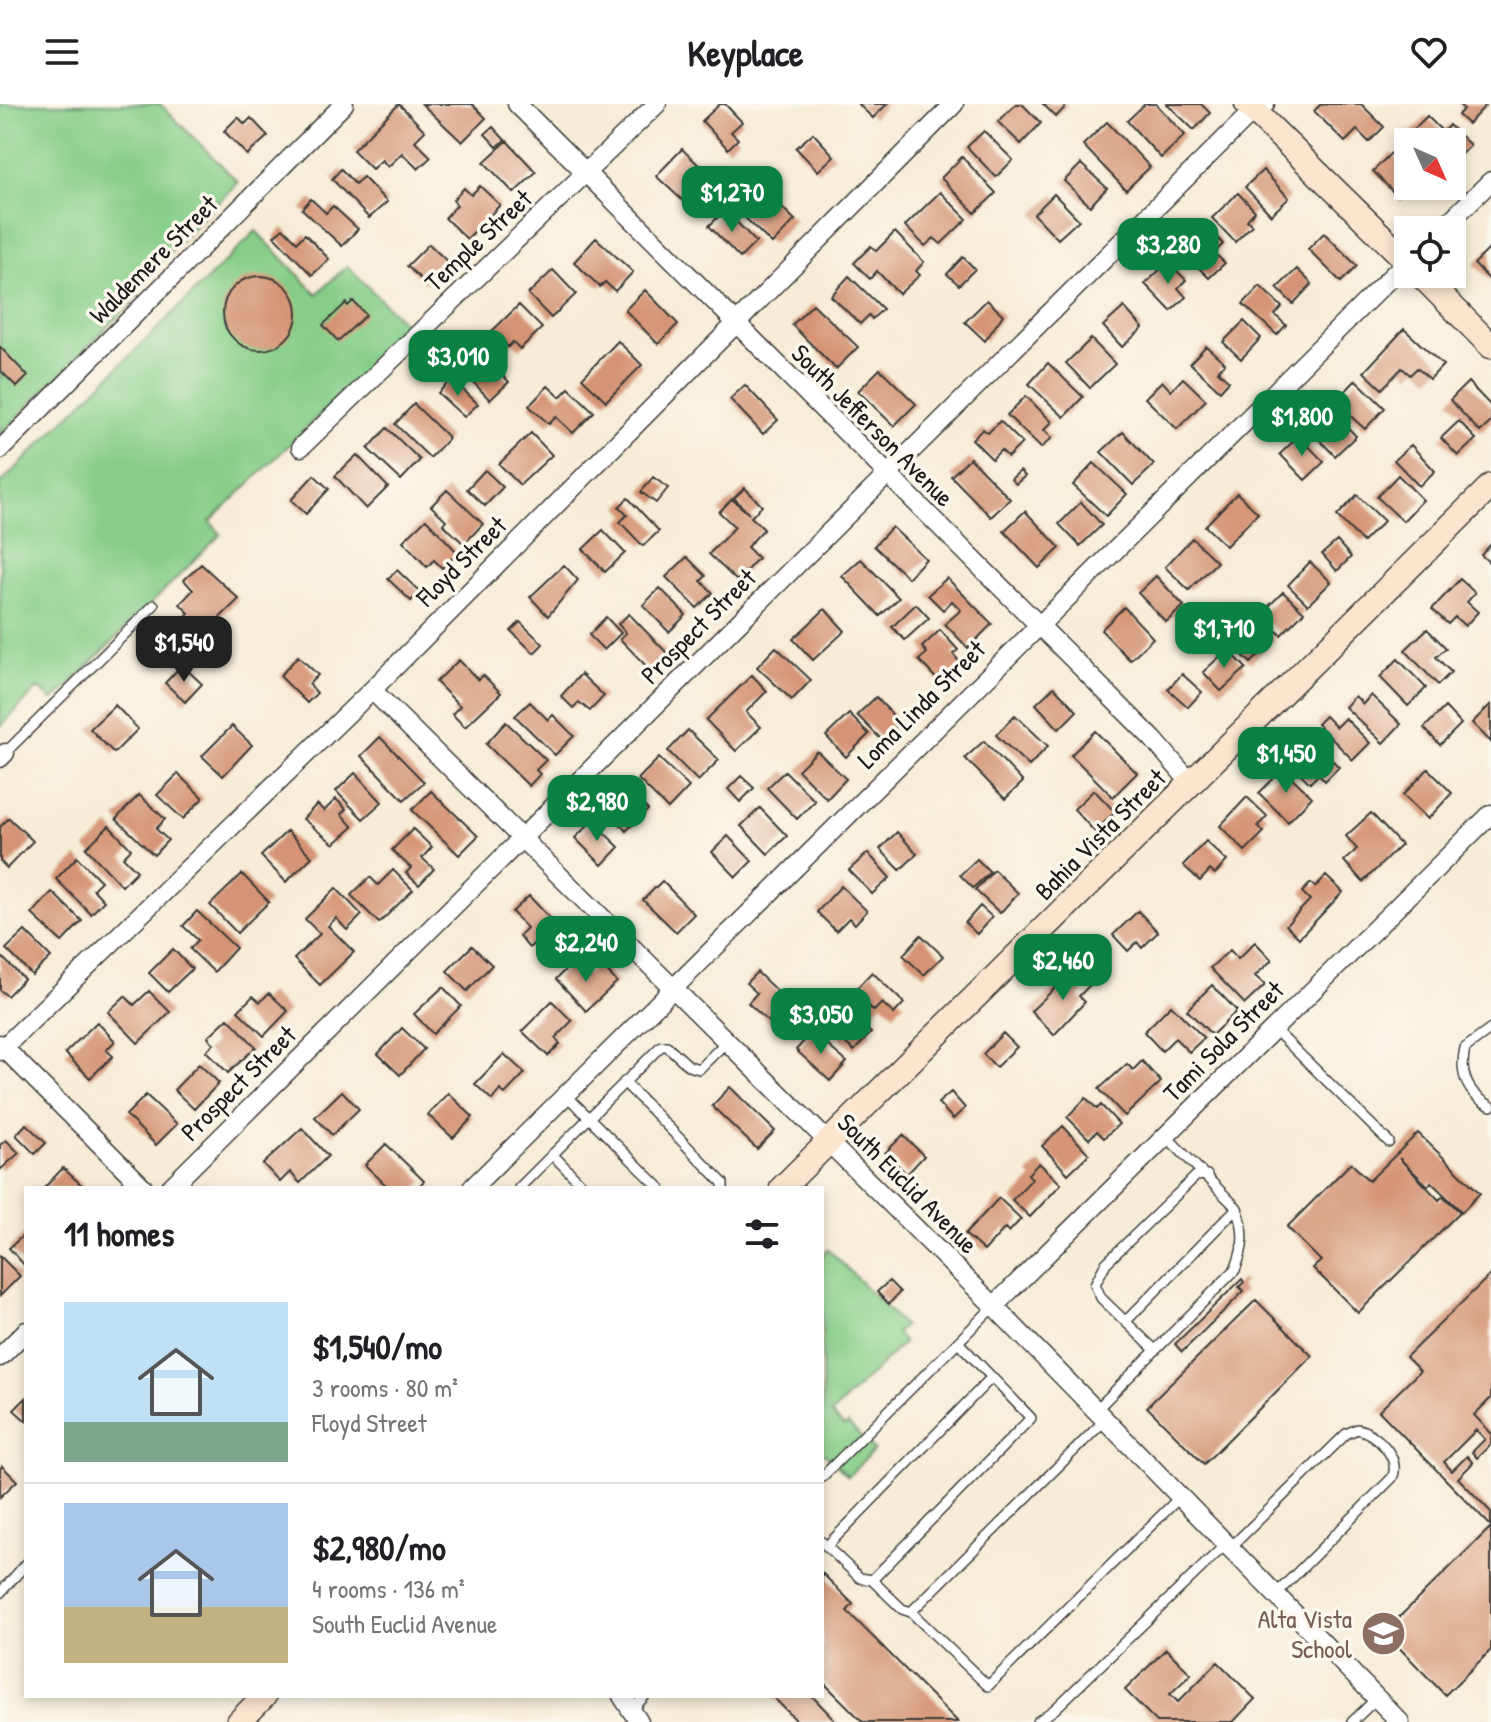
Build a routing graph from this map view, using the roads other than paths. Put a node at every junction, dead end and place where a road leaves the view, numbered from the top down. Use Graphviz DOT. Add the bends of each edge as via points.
graph roads {
  1 [pos="344,104"];
  2 [pos="517,104"];
  3 [pos="657,104"];
  4 [pos="954,104"];
  5 [pos="1256,107"];
  6 [pos="587,174"];
  7 [pos="1491,181"];
  8 [pos="1455,216"];
  9 [pos="1394,247"];
  10 [pos="1394,280"];
  11 [pos="1434,288"];
  12 [pos="735,324"];
  13 [pos="1491,346"];
  14 [pos="301,447"];
  15 [pos="0,450"];
  16 [pos="885,475"];
  17 [pos="1491,486"];
  18 [pos="154,605"];
  19 [pos="1037,626"];
  20 [pos="372,690"];
  21 [pos="2,756"];
  22 [pos="1191,783"];
  23 [pos="1491,814"];
  24 [pos="521,839"];
  25 [pos="671,988"];
  26 [pos="1273,1028"];
  27 [pos="1491,1029"];
  28 [pos="725,1043"];
  29 [pos="1,1047"];
  30 [pos="624,1082"];
  31 [pos="565,1094"];
  32 [pos="1491,1106"];
  33 [pos="589,1117"];
  34 [pos="1165,1135"];
  35 [pos="829,1141"];
  36 [pos="1389,1142"];
  37 [pos="552,1154"];
  38 [pos="1207,1175"];
  39 [pos="142,1186"];
  40 [pos="172,1186"];
  41 [pos="474,1186"];
  42 [pos="521,1186"];
  43 [pos="583,1186"];
  44 [pos="658,1186"];
  45 [pos="723,1186"];
  46 [pos="784,1186"];
  47 [pos="1237,1208"];
  48 [pos="994,1306"];
  49 [pos="1126,1321"];
  50 [pos="24,1333"];
  51 [pos="958,1342"];
  52 [pos="1155,1350"];
  53 [pos="0,1357"];
  54 [pos="992,1377"];
  55 [pos="1099,1416"];
  56 [pos="824,1475"];
  57 [pos="1179,1498"];
  58 [pos="824,1544"];
  59 [pos="1228,1546"];
  60 [pos="24,1566"];
  61 [pos="872,1580"];
  62 [pos="0,1593"];
  63 [pos="1276,1594"];
  64 [pos="911,1612"];
  65 [pos="262,1698"];
  66 [pos="1377,1698"];
  67 [pos="239,1722"];
  68 [pos="1037,1722"];
  69 [pos="1352,1722"];
  70 [pos="1400,1722"];
  1 -- 15 [label="street, Waldemere Street"];
  2 -- 6 [label="street, South Jefferson Avenue"];
  3 -- 6 [label="street, Temple Street"];
  4 -- 12 [label="street, Floyd Street"];
  5 -- 9 [label="street"];
  5 -- 16 [label="street, Prospect Street"];
  6 -- 12 [label="street, South Jefferson Avenue"];
  6 -- 14 [label="street, Temple Street"];
  7 -- 8 [label="street"];
  10 -- 19 [label="street, Loma Linda Street"];
  11 -- 13 [label="street"];
  12 -- 16 [label="street, South Jefferson Avenue"];
  12 -- 20 [label="street, Floyd Street"];
  16 -- 19 [label="street, South Jefferson Avenue"];
  16 -- 24 [label="street, Prospect Street"];
  17 -- 22 [label="street, Bahia Vista Street"];
  18 -- 21 [label="lane"];
  19 -- 22 [label="street, South Jefferson Avenue"];
  19 -- 25 [label="street, Loma Linda Street"];
  20 -- 24 [label="street, South Euclid Avenue"];
  20 -- 29 [label="street, Floyd Street"];
  22 -- 35 [label="street, Bahia Vista Street"];
  23 -- 26 [label="street, Tami Sola Street"];
  24 -- 25 [label="street, South Euclid Avenue"];
  24 -- 40 [label="street, Prospect Street"];
  25 -- 28 [label="street, South Euclid Avenue"];
  25 -- 31 [label="street, Loma Linda Street"];
  26 -- 34 [label="street, Tami Sola Street"];
  26 -- 36 [label="lane"];
  27 -- 32 [label="lane" via="1465,1048 1462,1063 1471,1091"];
  28 -- 30 [label="lane" via="699,1069 661,1046"];
  28 -- 35 [label="street, South Euclid Avenue"];
  29 -- 39 [label="street"];
  30 -- 33 [label="lane"];
  30 -- 45 [label="lane"];
  31 -- 33 [label="lane"];
  31 -- 41 [label="street, Loma Linda Street"];
  33 -- 37 [label="lane"];
  33 -- 44 [label="lane"];
  34 -- 38 [label="lane"];
  34 -- 48 [label="street, Tami Sola Street"];
  35 -- 46 [label="street, Bahia Vista Street"];
  35 -- 48 [label="street, South Euclid Avenue"];
  37 -- 42 [label="lane"];
  37 -- 43 [label="lane"];
  38 -- 47 [label="lane"];
  38 -- 49 [label="lane" via="1196,1176 1106,1263 1095,1284 1101,1298"];
  47 -- 49 [label="lane"];
  47 -- 52 [label="lane" via="1244,1249 1235,1270"];
  48 -- 51 [label="lane"];
  48 -- 55 [label="street, South Euclid Avenue"];
  49 -- 52 [label="lane"];
  50 -- 53 [label="street"];
  51 -- 54 [label="lane"];
  51 -- 56 [label="lane"];
  52 -- 55 [label="lane"];
  54 -- 58 [label="lane"];
  54 -- 61 [label="lane" via="1031,1418"];
  55 -- 57 [label="street, South Euclid Avenue"];
  55 -- 64 [label="lane"];
  57 -- 59 [label="street, South Euclid Avenue"];
  57 -- 64 [label="lane" via="988,1686"];
  58 -- 61 [label="lane" via="860,1578"];
  59 -- 63 [label="street, South Euclid Avenue"];
  59 -- 63 [label="lane" via="1346,1434 1357,1429 1370,1434 1394,1460 1396,1472"];
  59 -- 68 [label="lane"];
  60 -- 62 [label="lane"];
  61 -- 64 [label="lane"];
  63 -- 66 [label="street, South Euclid Avenue"];
  65 -- 67 [label="street"];
  66 -- 69 [label="lane"];
  66 -- 70 [label="street, South Euclid Avenue"];
}
